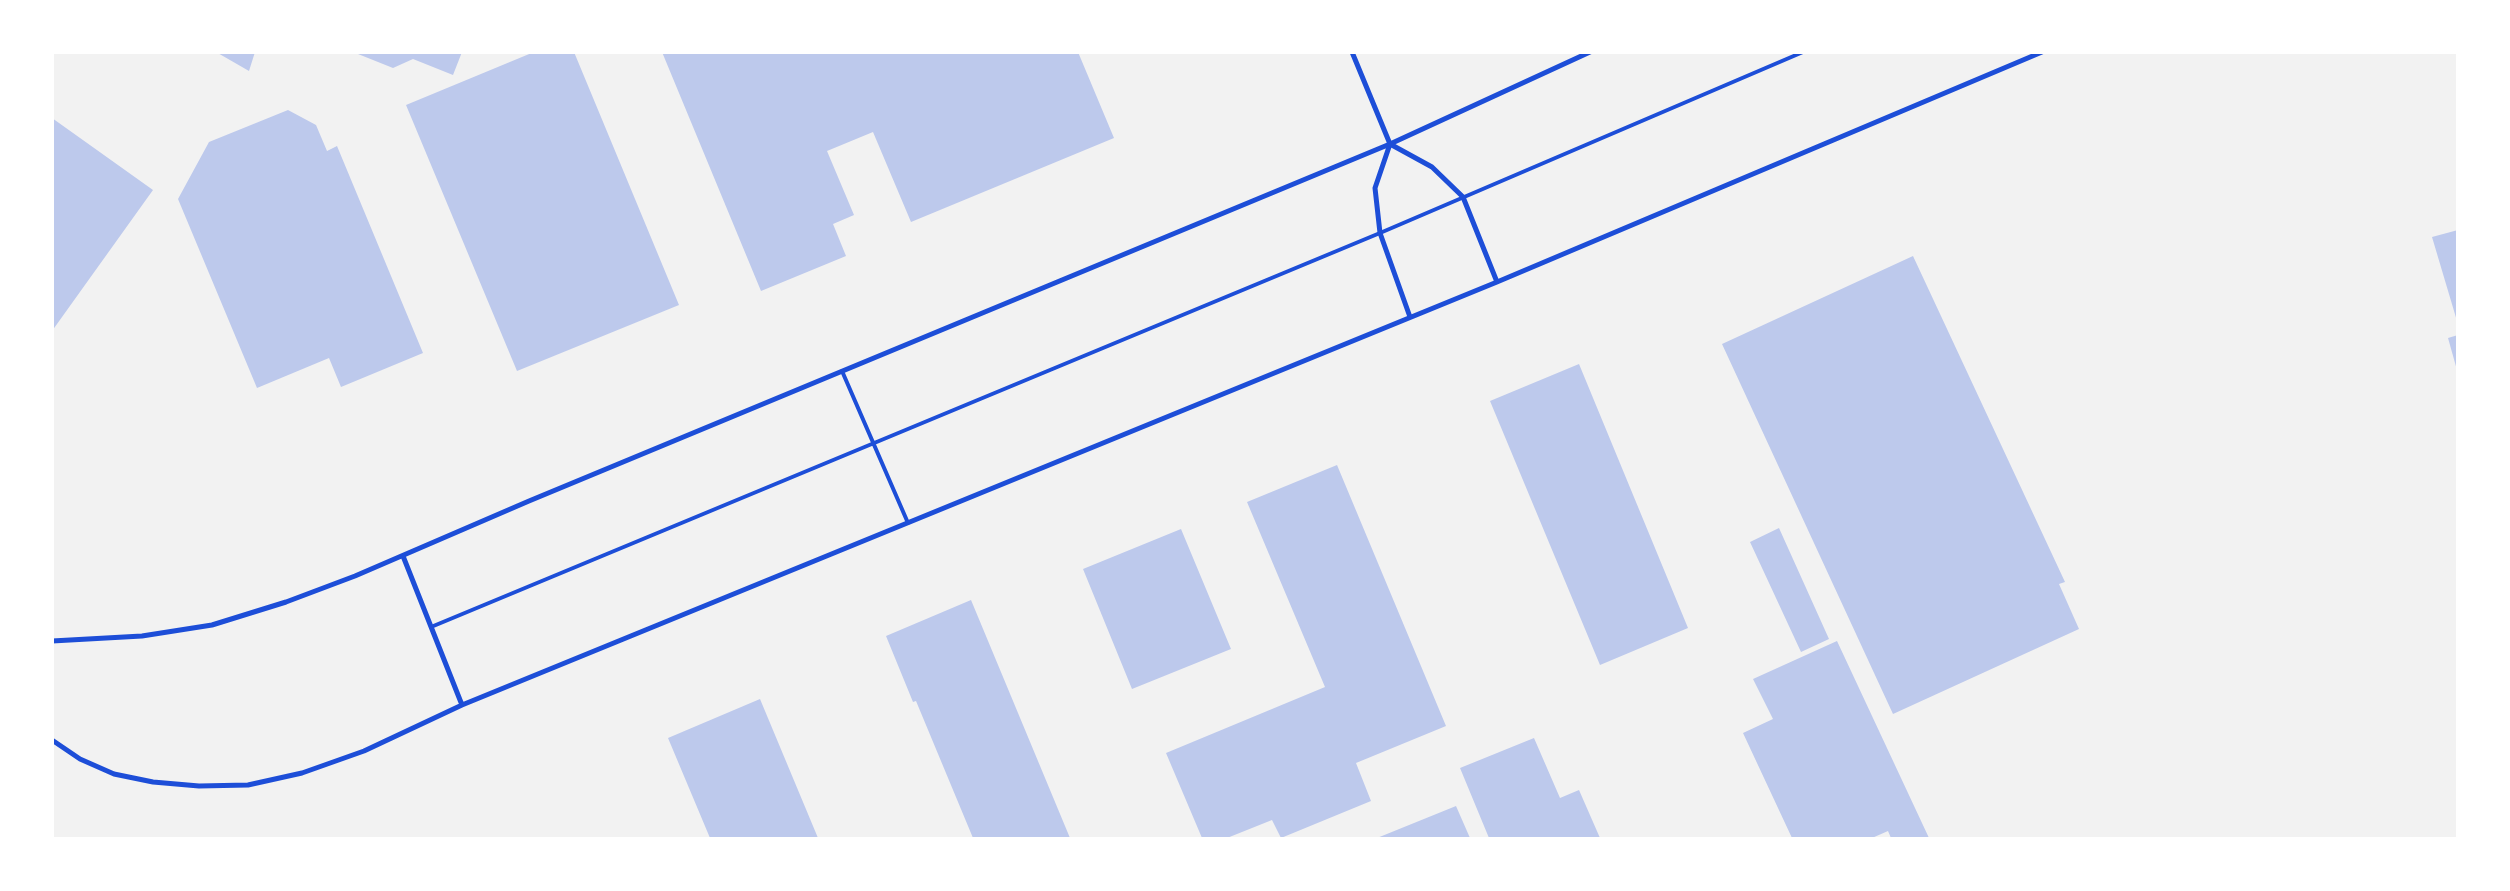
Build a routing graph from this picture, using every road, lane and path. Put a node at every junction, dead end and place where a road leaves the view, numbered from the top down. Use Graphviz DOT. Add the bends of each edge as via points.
graph roads {
  1 [pos="1352,52"];
  2 [pos="1590,52"];
  3 [pos="1803,52"];
  4 [pos="2042,52"];
  5 [pos="1390,144"];
  6 [pos="1463,198"];
  7 [pos="1380,233"];
  8 [pos="1497,282"];
  9 [pos="1410,316"];
  10 [pos="842,371"];
  11 [pos="874,443"];
  12 [pos="908,523"];
  13 [pos="403,556"];
  14 [pos="431,627"];
  15 [pos="52,641"];
  16 [pos="462,705"];
  17 [pos="52,740"];
  1 -- 5 [label="street"];
  2 -- 5 [label="street"];
  3 -- 6 [label="lane"];
  4 -- 8 [label="street"];
  5 -- 6 [label="street" via="1432,167"];
  5 -- 7 [label="street" via="1375,188"];
  5 -- 10 [label="street"];
  6 -- 7 [label="lane"];
  6 -- 8 [label="street"];
  7 -- 9 [label="street"];
  7 -- 11 [label="lane"];
  8 -- 9 [label="street"];
  9 -- 12 [label="street"];
  10 -- 11 [label="lane"];
  10 -- 13 [label="street"];
  11 -- 12 [label="lane"];
  11 -- 14 [label="lane"];
  12 -- 16 [label="street"];
  13 -- 14 [label="street"];
  13 -- 15 [label="street" via="295,599 212,625 142,636"];
  14 -- 16 [label="street"];
  16 -- 17 [label="street" via="364,751 302,773 248,784 199,786 114,774 80,759"];
}
